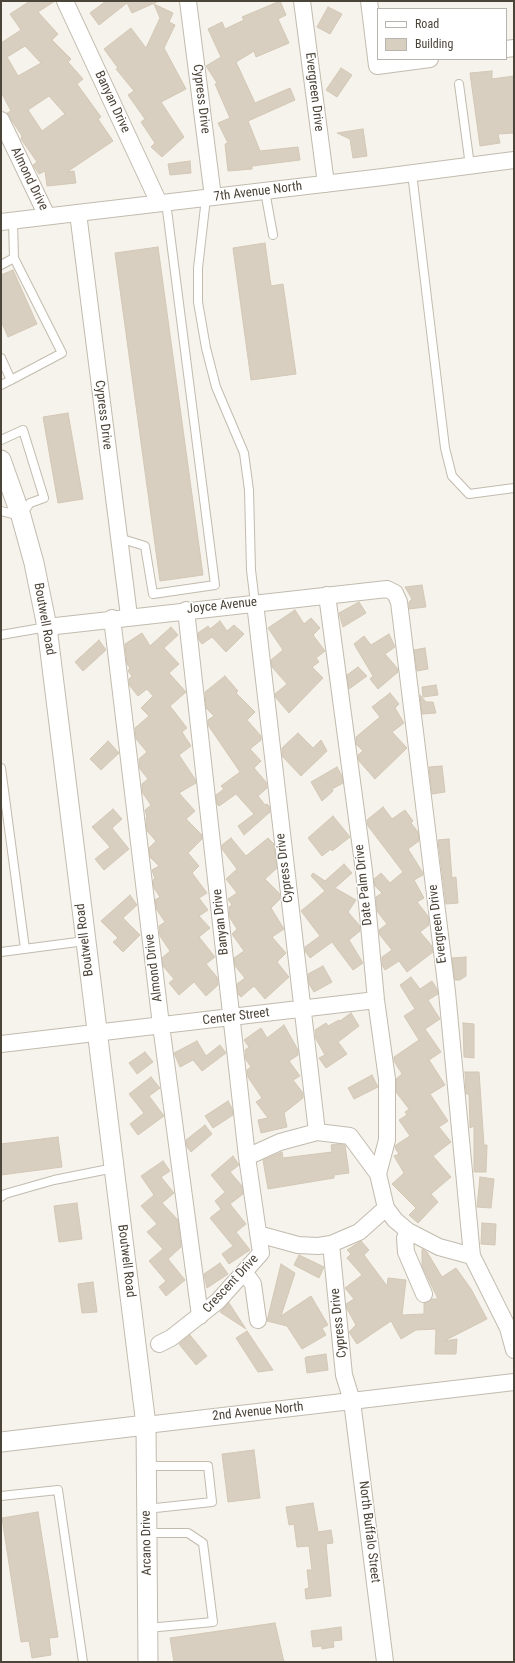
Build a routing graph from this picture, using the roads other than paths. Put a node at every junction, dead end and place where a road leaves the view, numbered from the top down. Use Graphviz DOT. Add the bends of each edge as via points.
graph roads {
  1 [pos="65,1"];
  2 [pos="188,1"];
  3 [pos="302,1"];
  4 [pos="369,1"];
  5 [pos="422,60"];
  6 [pos="460,84"];
  7 [pos="1,120"];
  8 [pos="514,160"];
  9 [pos="470,166"];
  10 [pos="412,173"];
  11 [pos="326,184"];
  12 [pos="265,191"];
  13 [pos="210,198"];
  14 [pos="162,203"];
  15 [pos="78,213"];
  16 [pos="47,216"];
  17 [pos="7,222"];
  18 [pos="273,235"];
  19 [pos="14,258"];
  20 [pos="1,265"];
  21 [pos="1,358"];
  22 [pos="11,380"];
  23 [pos="1,385"];
  24 [pos="1,440"];
  25 [pos="1,460"];
  26 [pos="514,488"];
  27 [pos="1,511"];
  28 [pos="21,516"];
  29 [pos="119,538"];
  30 [pos="395,593"];
  31 [pos="327,595"];
  32 [pos="255,603"];
  33 [pos="186,610"];
  34 [pos="129,616"];
  35 [pos="112,618"];
  36 [pos="47,626"];
  37 [pos="1,635"];
  38 [pos="1,768"];
  39 [pos="85,940"];
  40 [pos="25,949"];
  41 [pos="1,952"];
  42 [pos="376,1000"];
  43 [pos="301,1009"];
  44 [pos="232,1017"];
  45 [pos="161,1026"];
  46 [pos="96,1033"];
  47 [pos="1,1044"];
  48 [pos="317,1132"];
  49 [pos="248,1157"];
  50 [pos="114,1168"];
  51 [pos="378,1174"];
  52 [pos="1,1197"];
  53 [pos="386,1208"];
  54 [pos="408,1231"];
  55 [pos="258,1234"];
  56 [pos="331,1244"];
  57 [pos="472,1256"];
  58 [pos="245,1273"];
  59 [pos="424,1294"];
  60 [pos="200,1316"];
  61 [pos="258,1320"];
  62 [pos="159,1344"];
  63 [pos="514,1350"];
  64 [pos="514,1382"];
  65 [pos="352,1401"];
  66 [pos="146,1424"];
  67 [pos="1,1442"];
  68 [pos="146,1466"];
  69 [pos="1,1496"];
  70 [pos="146,1509"];
  71 [pos="148,1533"];
  72 [pos="148,1628"];
  73 [pos="83,1662"];
  74 [pos="148,1662"];
  75 [pos="386,1662"];
  1 -- 14 [label="street, Banyan Drive"];
  2 -- 13 [label="street, Cypress Drive"];
  3 -- 11 [label="street, Evergreen Drive"];
  4 -- 5 [label="street" via="377,66"];
  6 -- 9 [label="lane"];
  7 -- 16 [label="street, Almond Drive"];
  8 -- 9 [label="street, 7th Avenue North"];
  9 -- 10 [label="street, 7th Avenue North"];
  10 -- 11 [label="street, 7th Avenue North"];
  10 -- 26 [label="lane" via="445,448 452,476 469,494"];
  11 -- 12 [label="street, 7th Avenue North"];
  12 -- 13 [label="street, 7th Avenue North"];
  12 -- 18 [label="lane"];
  13 -- 14 [label="street, 7th Avenue North"];
  13 -- 32 [label="lane" via="198,268 198,302 216,387 244,453 249,490 251,570"];
  14 -- 15 [label="street, 7th Avenue North"];
  14 -- 29 [label="lane" via="215,585 153,594 145,546"];
  15 -- 16 [label="street, 7th Avenue North"];
  15 -- 29 [label="street, Cypress Drive"];
  16 -- 17 [label="street, 7th Avenue North"];
  17 -- 19 [label="lane"];
  19 -- 20 [label="lane"];
  19 -- 22 [label="lane" via="62,352"];
  21 -- 22 [label="lane"];
  22 -- 23 [label="lane"];
  24 -- 28 [label="lane" via="23,430 44,498 30,503"];
  25 -- 28 [label="street, Boutwell Road"];
  27 -- 28 [label="lane"];
  28 -- 36 [label="street, Boutwell Road"];
  29 -- 34 [label="street, Cypress Drive"];
  30 -- 31 [label="street, Joyce Avenue" via="387,589"];
  30 -- 57 [label="street, Evergreen Drive" via="400,602 447,992"];
  31 -- 32 [label="street, Joyce Avenue"];
  31 -- 42 [label="street, Date Palm Drive" via="364,870"];
  32 -- 33 [label="street, Joyce Avenue"];
  32 -- 43 [label="street, Cypress Drive"];
  33 -- 34 [label="street, Joyce Avenue"];
  33 -- 44 [label="street, Banyan Drive"];
  34 -- 35 [label="street, Joyce Avenue"];
  35 -- 36 [label="street, Joyce Avenue"];
  35 -- 45 [label="street, Almond Drive"];
  36 -- 37 [label="lane"];
  36 -- 39 [label="street, Boutwell Road"];
  38 -- 40 [label="lane"];
  39 -- 40 [label="lane"];
  39 -- 46 [label="street, Boutwell Road"];
  40 -- 41 [label="lane"];
  42 -- 43 [label="street, Center Street"];
  42 -- 51 [label="street, Date Palm Drive" via="387,1079 387,1140"];
  43 -- 44 [label="street, Center Street"];
  43 -- 48 [label="street, Cypress Drive"];
  44 -- 45 [label="street, Center Street"];
  44 -- 49 [label="street, Banyan Drive"];
  45 -- 46 [label="street, Center Street"];
  45 -- 60 [label="street, Almond Drive"];
  46 -- 47 [label="street, Center Street"];
  46 -- 50 [label="street, Boutwell Road"];
  48 -- 49 [label="street" via="280,1142"];
  48 -- 51 [label="street" via="350,1136"];
  49 -- 55 [label="street, Banyan Drive"];
  50 -- 52 [label="lane" via="54,1180"];
  50 -- 66 [label="street, Boutwell Road"];
  51 -- 53 [label="street"];
  53 -- 54 [label="street"];
  53 -- 56 [label="street, Crescent Drive" via="358,1232"];
  54 -- 57 [label="street" via="440,1247"];
  54 -- 59 [label="street" via="407,1259"];
  55 -- 56 [label="street, Crescent Drive" via="298,1245"];
  55 -- 58 [label="street, Crescent Drive" via="261,1253"];
  56 -- 65 [label="street, Cypress Drive" via="344,1375"];
  57 -- 63 [label="street" via="508,1328"];
  58 -- 60 [label="street, Crescent Drive"];
  58 -- 61 [label="street" via="253,1284"];
  60 -- 62 [label="street, Crescent Drive"];
  64 -- 65 [label="street, 2nd Avenue North"];
  65 -- 66 [label="street, 2nd Avenue North"];
  65 -- 75 [label="street, North Buffalo Street"];
  66 -- 67 [label="street, 2nd Avenue North"];
  66 -- 68 [label="street, Arcano Drive"];
  68 -- 70 [label="street, Arcano Drive"];
  68 -- 70 [label="lane" via="208,1466 212,1502"];
  69 -- 73 [label="lane" via="58,1490"];
  70 -- 71 [label="street, Arcano Drive"];
  71 -- 72 [label="street, Arcano Drive"];
  71 -- 72 [label="lane" via="188,1533 203,1543 213,1622"];
  72 -- 74 [label="street, Arcano Drive"];
}
